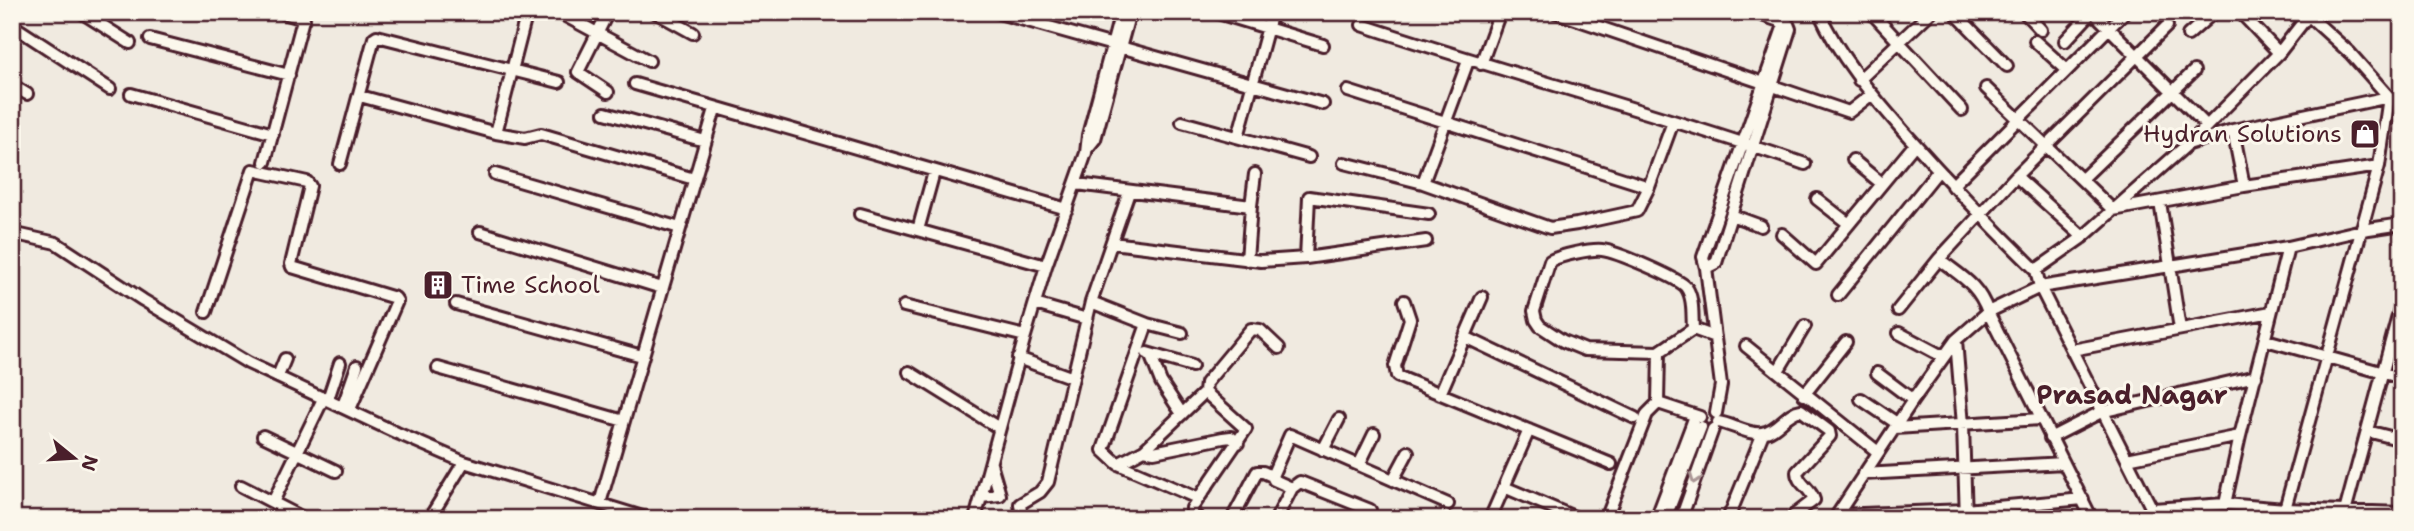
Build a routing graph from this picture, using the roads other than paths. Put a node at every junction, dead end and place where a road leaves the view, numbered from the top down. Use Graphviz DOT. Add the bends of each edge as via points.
graph roads {
  1 [pos="81,12"];
  2 [pos="280,12"];
  3 [pos="527,12"];
  4 [pos="558,12"];
  5 [pos="608,12"];
  6 [pos="655,12"];
  7 [pos="1121,12"];
  8 [pos="1130,12"];
  9 [pos="1272,12"];
  10 [pos="1500,12"];
  11 [pos="1555,12"];
  12 [pos="1753,12"];
  13 [pos="1819,12"];
  14 [pos="1871,12"];
  15 [pos="1931,12"];
  16 [pos="1954,12"];
  17 [pos="2024,12"];
  18 [pos="2093,12"];
  19 [pos="2125,12"];
  20 [pos="2214,12"];
  21 [pos="2240,12"];
  22 [pos="999,13"];
  23 [pos="1218,13"];
  24 [pos="2310,14"];
  25 [pos="304,16"];
  26 [pos="1590,18"];
  27 [pos="12,25"];
  28 [pos="1362,25"];
  29 [pos="2167,26"];
  30 [pos="1268,28"];
  31 [pos="2109,28"];
  32 [pos="2041,30"];
  33 [pos="597,33"];
  34 [pos="693,33"];
  35 [pos="2188,35"];
  36 [pos="150,39"];
  37 [pos="2035,41"];
  38 [pos="2065,41"];
  39 [pos="130,43"];
  40 [pos="1898,43"];
  41 [pos="1323,45"];
  42 [pos="1116,46"];
  43 [pos="2279,53"];
  44 [pos="2138,56"];
  45 [pos="649,61"];
  46 [pos="1468,61"];
  47 [pos="1481,64"];
  48 [pos="2007,66"];
  49 [pos="513,70"];
  50 [pos="2067,70"];
  51 [pos="2194,72"];
  52 [pos="289,75"];
  53 [pos="1859,80"];
  54 [pos="559,82"];
  55 [pos="1768,83"];
  56 [pos="1252,84"];
  57 [pos="12,85"];
  58 [pos="635,85"];
  59 [pos="1986,88"];
  60 [pos="110,89"];
  61 [pos="1348,91"];
  62 [pos="608,92"];
  63 [pos="2173,92"];
  64 [pos="27,94"];
  65 [pos="131,94"];
  66 [pos="1872,94"];
  67 [pos="359,96"];
  68 [pos="2389,97"];
  69 [pos="1324,104"];
  70 [pos="715,109"];
  71 [pos="1962,110"];
  72 [pos="606,113"];
  73 [pos="2019,118"];
  74 [pos="1447,121"];
  75 [pos="1182,122"];
  76 [pos="1673,122"];
  77 [pos="2207,126"];
  78 [pos="2233,130"];
  79 [pos="496,133"];
  80 [pos="273,134"];
  81 [pos="1238,137"];
  82 [pos="705,141"];
  83 [pos="1915,144"];
  84 [pos="2188,144"];
  85 [pos="1748,145"];
  86 [pos="2046,145"];
  87 [pos="1309,157"];
  88 [pos="1853,160"];
  89 [pos="265,162"];
  90 [pos="1343,163"];
  91 [pos="340,164"];
  92 [pos="1805,164"];
  93 [pos="2379,166"];
  94 [pos="1938,171"];
  95 [pos="934,172"];
  96 [pos="495,174"];
  97 [pos="1255,174"];
  98 [pos="2016,176"];
  99 [pos="694,178"];
  100 [pos="2083,178"];
  101 [pos="1423,183"];
  102 [pos="1077,184"];
  103 [pos="1882,184"];
  104 [pos="1952,186"];
  105 [pos="2244,186"];
  106 [pos="1650,187"];
  107 [pos="1129,192"];
  108 [pos="1817,199"];
  109 [pos="2160,202"];
  110 [pos="1251,206"];
  111 [pos="1066,209"];
  112 [pos="2113,210"];
  113 [pos="860,214"];
  114 [pos="1979,214"];
  115 [pos="1429,215"];
  116 [pos="1731,215"];
  117 [pos="1849,224"];
  118 [pos="2402,224"];
  119 [pos="1761,226"];
  120 [pos="680,228"];
  121 [pos="918,230"];
  122 [pos="2362,230"];
  123 [pos="480,232"];
  124 [pos="12,233"];
  125 [pos="1782,234"];
  126 [pos="2083,237"];
  127 [pos="1426,241"];
  128 [pos="1112,243"];
  129 [pos="2288,247"];
  130 [pos="1306,258"];
  131 [pos="1939,259"];
  132 [pos="1247,260"];
  133 [pos="1046,266"];
  134 [pos="2169,266"];
  135 [pos="1706,268"];
  136 [pos="2036,270"];
  137 [pos="2040,287"];
  138 [pos="662,288"];
  139 [pos="1838,295"];
  140 [pos="1482,297"];
  141 [pos="1404,301"];
  142 [pos="1091,302"];
  143 [pos="2402,302"];
  144 [pos="456,304"];
  145 [pos="1035,304"];
  146 [pos="904,306"];
  147 [pos="1898,310"];
  148 [pos="1988,312"];
  149 [pos="2271,312"];
  150 [pos="206,313"];
  151 [pos="2400,316"];
  152 [pos="1087,319"];
  153 [pos="1147,324"];
  154 [pos="1805,326"];
  155 [pos="1693,329"];
  156 [pos="2180,329"];
  157 [pos="1182,333"];
  158 [pos="1899,333"];
  159 [pos="1024,336"];
  160 [pos="1465,337"];
  161 [pos="1715,337"];
  162 [pos="1956,340"];
  163 [pos="2266,340"];
  164 [pos="1846,342"];
  165 [pos="1746,346"];
  166 [pos="1279,348"];
  167 [pos="1138,350"];
  168 [pos="2072,350"];
  169 [pos="1659,352"];
  170 [pos="1150,354"];
  171 [pos="642,356"];
  172 [pos="1944,357"];
  173 [pos="1018,358"];
  174 [pos="2325,358"];
  175 [pos="285,359"];
  176 [pos="340,363"];
  177 [pos="357,366"];
  178 [pos="1192,366"];
  179 [pos="438,368"];
  180 [pos="1778,371"];
  181 [pos="909,372"];
  182 [pos="2382,372"];
  183 [pos="1877,373"];
  184 [pos="278,376"];
  185 [pos="2256,376"];
  186 [pos="1073,378"];
  187 [pos="2402,378"];
  188 [pos="1205,392"];
  189 [pos="1440,394"];
  190 [pos="1804,395"];
  191 [pos="326,398"];
  192 [pos="1861,399"];
  193 [pos="1913,400"];
  194 [pos="1658,403"];
  195 [pos="346,408"];
  196 [pos="2101,412"];
  197 [pos="1182,414"];
  198 [pos="1635,418"];
  199 [pos="1339,419"];
  200 [pos="2041,419"];
  201 [pos="624,421"];
  202 [pos="1707,421"];
  203 [pos="1964,425"];
  204 [pos="1897,426"];
  205 [pos="999,428"];
  206 [pos="1529,430"];
  207 [pos="2367,431"];
  208 [pos="1763,433"];
  209 [pos="1374,434"];
  210 [pos="263,436"];
  211 [pos="2240,436"];
  212 [pos="2050,438"];
  213 [pos="2402,440"];
  214 [pos="1238,443"];
  215 [pos="1144,450"];
  216 [pos="1323,450"];
  217 [pos="297,452"];
  218 [pos="1408,452"];
  219 [pos="1878,452"];
  220 [pos="2127,458"];
  221 [pos="990,461"];
  222 [pos="464,462"];
  223 [pos="2064,463"];
  224 [pos="1118,464"];
  225 [pos="1611,464"];
  226 [pos="1359,465"];
  227 [pos="1965,469"];
  228 [pos="336,471"];
  229 [pos="1863,474"];
  230 [pos="1272,476"];
  231 [pos="1392,480"];
  232 [pos="241,486"];
  233 [pos="1504,487"];
  234 [pos="1292,488"];
  235 [pos="1000,495"];
  236 [pos="981,497"];
  237 [pos="1197,498"];
  238 [pos="2083,499"];
  239 [pos="273,502"];
  240 [pos="600,503"];
  241 [pos="1020,504"];
  242 [pos="1448,504"];
  243 [pos="2225,504"];
  244 [pos="2285,509"];
  245 [pos="1370,510"];
  246 [pos="2401,510"];
  247 [pos="1966,514"];
  248 [pos="2155,514"];
  249 [pos="2344,515"];
  250 [pos="1836,517"];
  251 [pos="303,518"];
  252 [pos="429,519"];
  253 [pos="649,519"];
  254 [pos="975,519"];
  255 [pos="1022,519"];
  256 [pos="1200,519"];
  257 [pos="1232,519"];
  258 [pos="1276,519"];
  259 [pos="1490,519"];
  260 [pos="1579,519"];
  261 [pos="1606,519"];
  262 [pos="1656,519"];
  263 [pos="1665,519"];
  264 [pos="1681,519"];
  265 [pos="1728,519"];
  266 [pos="1788,519"];
  267 [pos="2092,519"];
  1 -- 39 [label="street"];
  2 -- 25 [label="street"];
  3 -- 49 [label="street"];
  4 -- 33 [label="street"];
  5 -- 33 [label="street"];
  6 -- 34 [label="street"];
  7 -- 42 [label="street"];
  8 -- 42 [label="street"];
  9 -- 30 [label="street"];
  10 -- 47 [label="street"];
  11 -- 26 [label="street"];
  12 -- 55 [label="street" via="1788,24 1790,29"];
  13 -- 53 [label="street"];
  14 -- 40 [label="street"];
  15 -- 40 [label="street"];
  16 -- 48 [label="street"];
  17 -- 32 [label="street"];
  18 -- 31 [label="street"];
  18 -- 38 [label="street"];
  19 -- 31 [label="street"];
  20 -- 35 [label="street"];
  21 -- 43 [label="street"];
  22 -- 42 [label="street"];
  23 -- 30 [label="street"];
  24 -- 43 [label="street"];
  24 -- 68 [label="street"];
  25 -- 52 [label="street"];
  26 -- 55 [label="street"];
  27 -- 60 [label="street"];
  28 -- 46 [label="street"];
  29 -- 44 [label="street"];
  30 -- 41 [label="street"];
  30 -- 56 [label="street"];
  31 -- 44 [label="street"];
  31 -- 50 [label="street"];
  33 -- 45 [label="street"];
  33 -- 62 [label="street" via="578,72"];
  36 -- 52 [label="street"];
  37 -- 50 [label="street"];
  40 -- 53 [label="street"];
  40 -- 71 [label="street"];
  42 -- 56 [label="street"];
  42 -- 102 [label="street" via="1095,139 1087,149"];
  43 -- 77 [label="street"];
  44 -- 63 [label="street"];
  44 -- 86 [label="street"];
  46 -- 47 [label="street"];
  46 -- 74 [label="street"];
  47 -- 76 [label="street"];
  49 -- 54 [label="street"];
  49 -- 67 [label="street" via="377,36"];
  49 -- 79 [label="street"];
  50 -- 73 [label="street"];
  51 -- 63 [label="street"];
  52 -- 80 [label="street"];
  53 -- 66 [label="street"];
  55 -- 66 [label="street" via="1849,112"];
  55 -- 85 [label="street"];
  56 -- 69 [label="street"];
  56 -- 81 [label="street"];
  57 -- 64 [label="street"];
  58 -- 70 [label="street"];
  59 -- 73 [label="street"];
  61 -- 74 [label="street"];
  63 -- 77 [label="street"];
  63 -- 100 [label="street"];
  65 -- 80 [label="street"];
  66 -- 83 [label="street"];
  67 -- 79 [label="street"];
  67 -- 91 [label="street"];
  68 -- 78 [label="street"];
  68 -- 93 [label="street"];
  70 -- 82 [label="street"];
  70 -- 95 [label="street"];
  72 -- 82 [label="street"];
  73 -- 86 [label="street"];
  73 -- 104 [label="street"];
  74 -- 101 [label="street"];
  74 -- 106 [label="street"];
  75 -- 81 [label="street"];
  76 -- 85 [label="street"];
  76 -- 106 [label="street"];
  77 -- 84 [label="street"];
  78 -- 84 [label="street"];
  78 -- 105 [label="street"];
  79 -- 99 [label="street" via="525,138 541,134"];
  80 -- 89 [label="street"];
  81 -- 87 [label="street"];
  82 -- 99 [label="street"];
  83 -- 94 [label="street"];
  83 -- 103 [label="street"];
  84 -- 112 [label="street"];
  85 -- 92 [label="street"];
  85 -- 116 [label="street"];
  85 -- 135 [label="street" via="1703,257"];
  86 -- 98 [label="street"];
  86 -- 100 [label="street"];
  88 -- 103 [label="street"];
  90 -- 101 [label="street"];
  93 -- 105 [label="street"];
  93 -- 122 [label="street"];
  94 -- 104 [label="street"];
  94 -- 139 [label="street"];
  95 -- 111 [label="street"];
  95 -- 121 [label="street"];
  96 -- 120 [label="street"];
  97 -- 110 [label="street"];
  98 -- 114 [label="street"];
  98 -- 126 [label="street"];
  99 -- 120 [label="street"];
  100 -- 112 [label="street"];
  101 -- 106 [label="street" via="1550,228 1637,211"];
  102 -- 107 [label="street"];
  102 -- 111 [label="street"];
  103 -- 117 [label="street"];
  104 -- 114 [label="street"];
  105 -- 109 [label="street"];
  107 -- 110 [label="street"];
  107 -- 128 [label="street"];
  108 -- 117 [label="street"];
  109 -- 112 [label="street"];
  109 -- 134 [label="street"];
  110 -- 132 [label="street"];
  111 -- 133 [label="street"];
  112 -- 126 [label="street"];
  113 -- 121 [label="street"];
  114 -- 131 [label="street"];
  114 -- 136 [label="street"];
  115 -- 130 [label="street" via="1308,197"];
  116 -- 119 [label="street"];
  116 -- 135 [label="street" via="1716,263"];
  117 -- 125 [label="street" via="1816,264"];
  118 -- 122 [label="street"];
  120 -- 138 [label="street"];
  121 -- 133 [label="street"];
  122 -- 129 [label="street"];
  122 -- 174 [label="street"];
  123 -- 138 [label="street"];
  124 -- 184 [label="street" via="55,243 142,300"];
  126 -- 136 [label="street"];
  127 -- 130 [label="street"];
  128 -- 132 [label="street"];
  128 -- 142 [label="street"];
  129 -- 134 [label="street"];
  129 -- 149 [label="street"];
  130 -- 132 [label="street"];
  131 -- 147 [label="street"];
  131 -- 148 [label="street" via="1978,290"];
  133 -- 145 [label="street"];
  134 -- 137 [label="street"];
  134 -- 156 [label="street"];
  135 -- 161 [label="street"];
  136 -- 137 [label="street"];
  137 -- 148 [label="street"];
  137 -- 168 [label="street"];
  138 -- 171 [label="street"];
  140 -- 160 [label="street"];
  141 -- 189 [label="street" via="1410,319 1396,376"];
  142 -- 152 [label="street"];
  142 -- 153 [label="street"];
  143 -- 151 [label="street"];
  144 -- 171 [label="street"];
  145 -- 152 [label="street"];
  145 -- 159 [label="street"];
  146 -- 159 [label="street"];
  148 -- 162 [label="street"];
  148 -- 200 [label="street"];
  149 -- 156 [label="street"];
  149 -- 163 [label="street"];
  150 -- 195 [label="street" via="253,170 307,182 310,186 292,267 397,301"];
  151 -- 182 [label="street"];
  152 -- 186 [label="street"];
  153 -- 157 [label="street"];
  153 -- 167 [label="street"];
  154 -- 180 [label="street"];
  155 -- 161 [label="street"];
  155 -- 169 [label="street"];
  155 -- 169 [label="street" via="1691,298 1673,277 1603,250 1550,261 1534,311 1540,326 1585,350"];
  156 -- 168 [label="street"];
  158 -- 172 [label="street"];
  159 -- 173 [label="street"];
  160 -- 189 [label="street"];
  160 -- 198 [label="street"];
  161 -- 202 [label="street" via="1721,385"];
  162 -- 172 [label="street"];
  162 -- 203 [label="street"];
  163 -- 174 [label="street"];
  163 -- 185 [label="street"];
  164 -- 190 [label="street"];
  165 -- 180 [label="street"];
  166 -- 188 [label="street" via="1260,330 1251,329 1206,383"];
  167 -- 170 [label="street"];
  167 -- 224 [label="street" via="1104,447 1105,454"];
  168 -- 196 [label="street"];
  169 -- 194 [label="street"];
  170 -- 178 [label="street"];
  170 -- 197 [label="street"];
  171 -- 201 [label="street"];
  172 -- 193 [label="street"];
  173 -- 186 [label="street"];
  173 -- 205 [label="street"];
  174 -- 182 [label="street"];
  174 -- 244 [label="street"];
  175 -- 184 [label="street"];
  176 -- 191 [label="street"];
  177 -- 195 [label="street"];
  179 -- 201 [label="street"];
  180 -- 190 [label="street"];
  181 -- 205 [label="street"];
  182 -- 187 [label="street"];
  182 -- 207 [label="street"];
  183 -- 193 [label="street"];
  184 -- 191 [label="street"];
  185 -- 196 [label="street"];
  185 -- 211 [label="street"];
  186 -- 241 [label="street" via="1048,482"];
  188 -- 197 [label="street"];
  188 -- 214 [label="street" via="1245,428"];
  189 -- 206 [label="street"];
  190 -- 219 [label="street"];
  191 -- 195 [label="street"];
  191 -- 217 [label="street"];
  192 -- 204 [label="street"];
  193 -- 204 [label="street"];
  194 -- 202 [label="street"];
  194 -- 261 [label="street" via="1647,414"];
  195 -- 222 [label="street"];
  196 -- 212 [label="street"];
  196 -- 220 [label="street"];
  197 -- 215 [label="street"];
  199 -- 216 [label="street"];
  200 -- 203 [label="street"];
  200 -- 212 [label="street"];
  201 -- 240 [label="street"];
  202 -- 208 [label="street"];
  202 -- 262 [label="street"];
  202 -- 263 [label="street"];
  202 -- 264 [label="street, one-way"];
  203 -- 204 [label="street"];
  203 -- 227 [label="street"];
  204 -- 219 [label="street"];
  205 -- 221 [label="street"];
  206 -- 225 [label="street"];
  206 -- 233 [label="street"];
  207 -- 213 [label="street"];
  207 -- 249 [label="street"];
  208 -- 265 [label="street"];
  208 -- 266 [label="street" via="1795,411 1829,431 1830,436 1797,472 1814,499"];
  209 -- 226 [label="street"];
  210 -- 217 [label="street"];
  211 -- 220 [label="street"];
  211 -- 243 [label="street"];
  212 -- 223 [label="street"];
  214 -- 215 [label="street" via="1231,437"];
  214 -- 237 [label="street"];
  215 -- 224 [label="street"];
  216 -- 226 [label="street"];
  216 -- 230 [label="street" via="1290,435"];
  217 -- 228 [label="street"];
  217 -- 239 [label="street"];
  218 -- 231 [label="street"];
  219 -- 229 [label="street"];
  220 -- 248 [label="street"];
  221 -- 235 [label="street"];
  221 -- 236 [label="street"];
  222 -- 240 [label="street"];
  222 -- 252 [label="street"];
  223 -- 227 [label="street"];
  223 -- 238 [label="street"];
  224 -- 237 [label="street"];
  226 -- 231 [label="street"];
  227 -- 229 [label="street"];
  227 -- 247 [label="street"];
  229 -- 250 [label="street"];
  230 -- 234 [label="street"];
  230 -- 257 [label="street" via="1257,472"];
  231 -- 242 [label="street"];
  232 -- 239 [label="street"];
  233 -- 259 [label="street"];
  233 -- 260 [label="street"];
  234 -- 245 [label="street" via="1300,482"];
  234 -- 258 [label="street"];
  235 -- 236 [label="street"];
  235 -- 241 [label="street"];
  236 -- 254 [label="street"];
  237 -- 256 [label="street" via="1191,511"];
  238 -- 247 [label="street"];
  238 -- 267 [label="street"];
  239 -- 251 [label="street"];
  240 -- 253 [label="street"];
  241 -- 255 [label="street"];
  243 -- 244 [label="street"];
  243 -- 248 [label="street"];
  244 -- 249 [label="street"];
  246 -- 249 [label="street"];
  247 -- 250 [label="street"];
}
